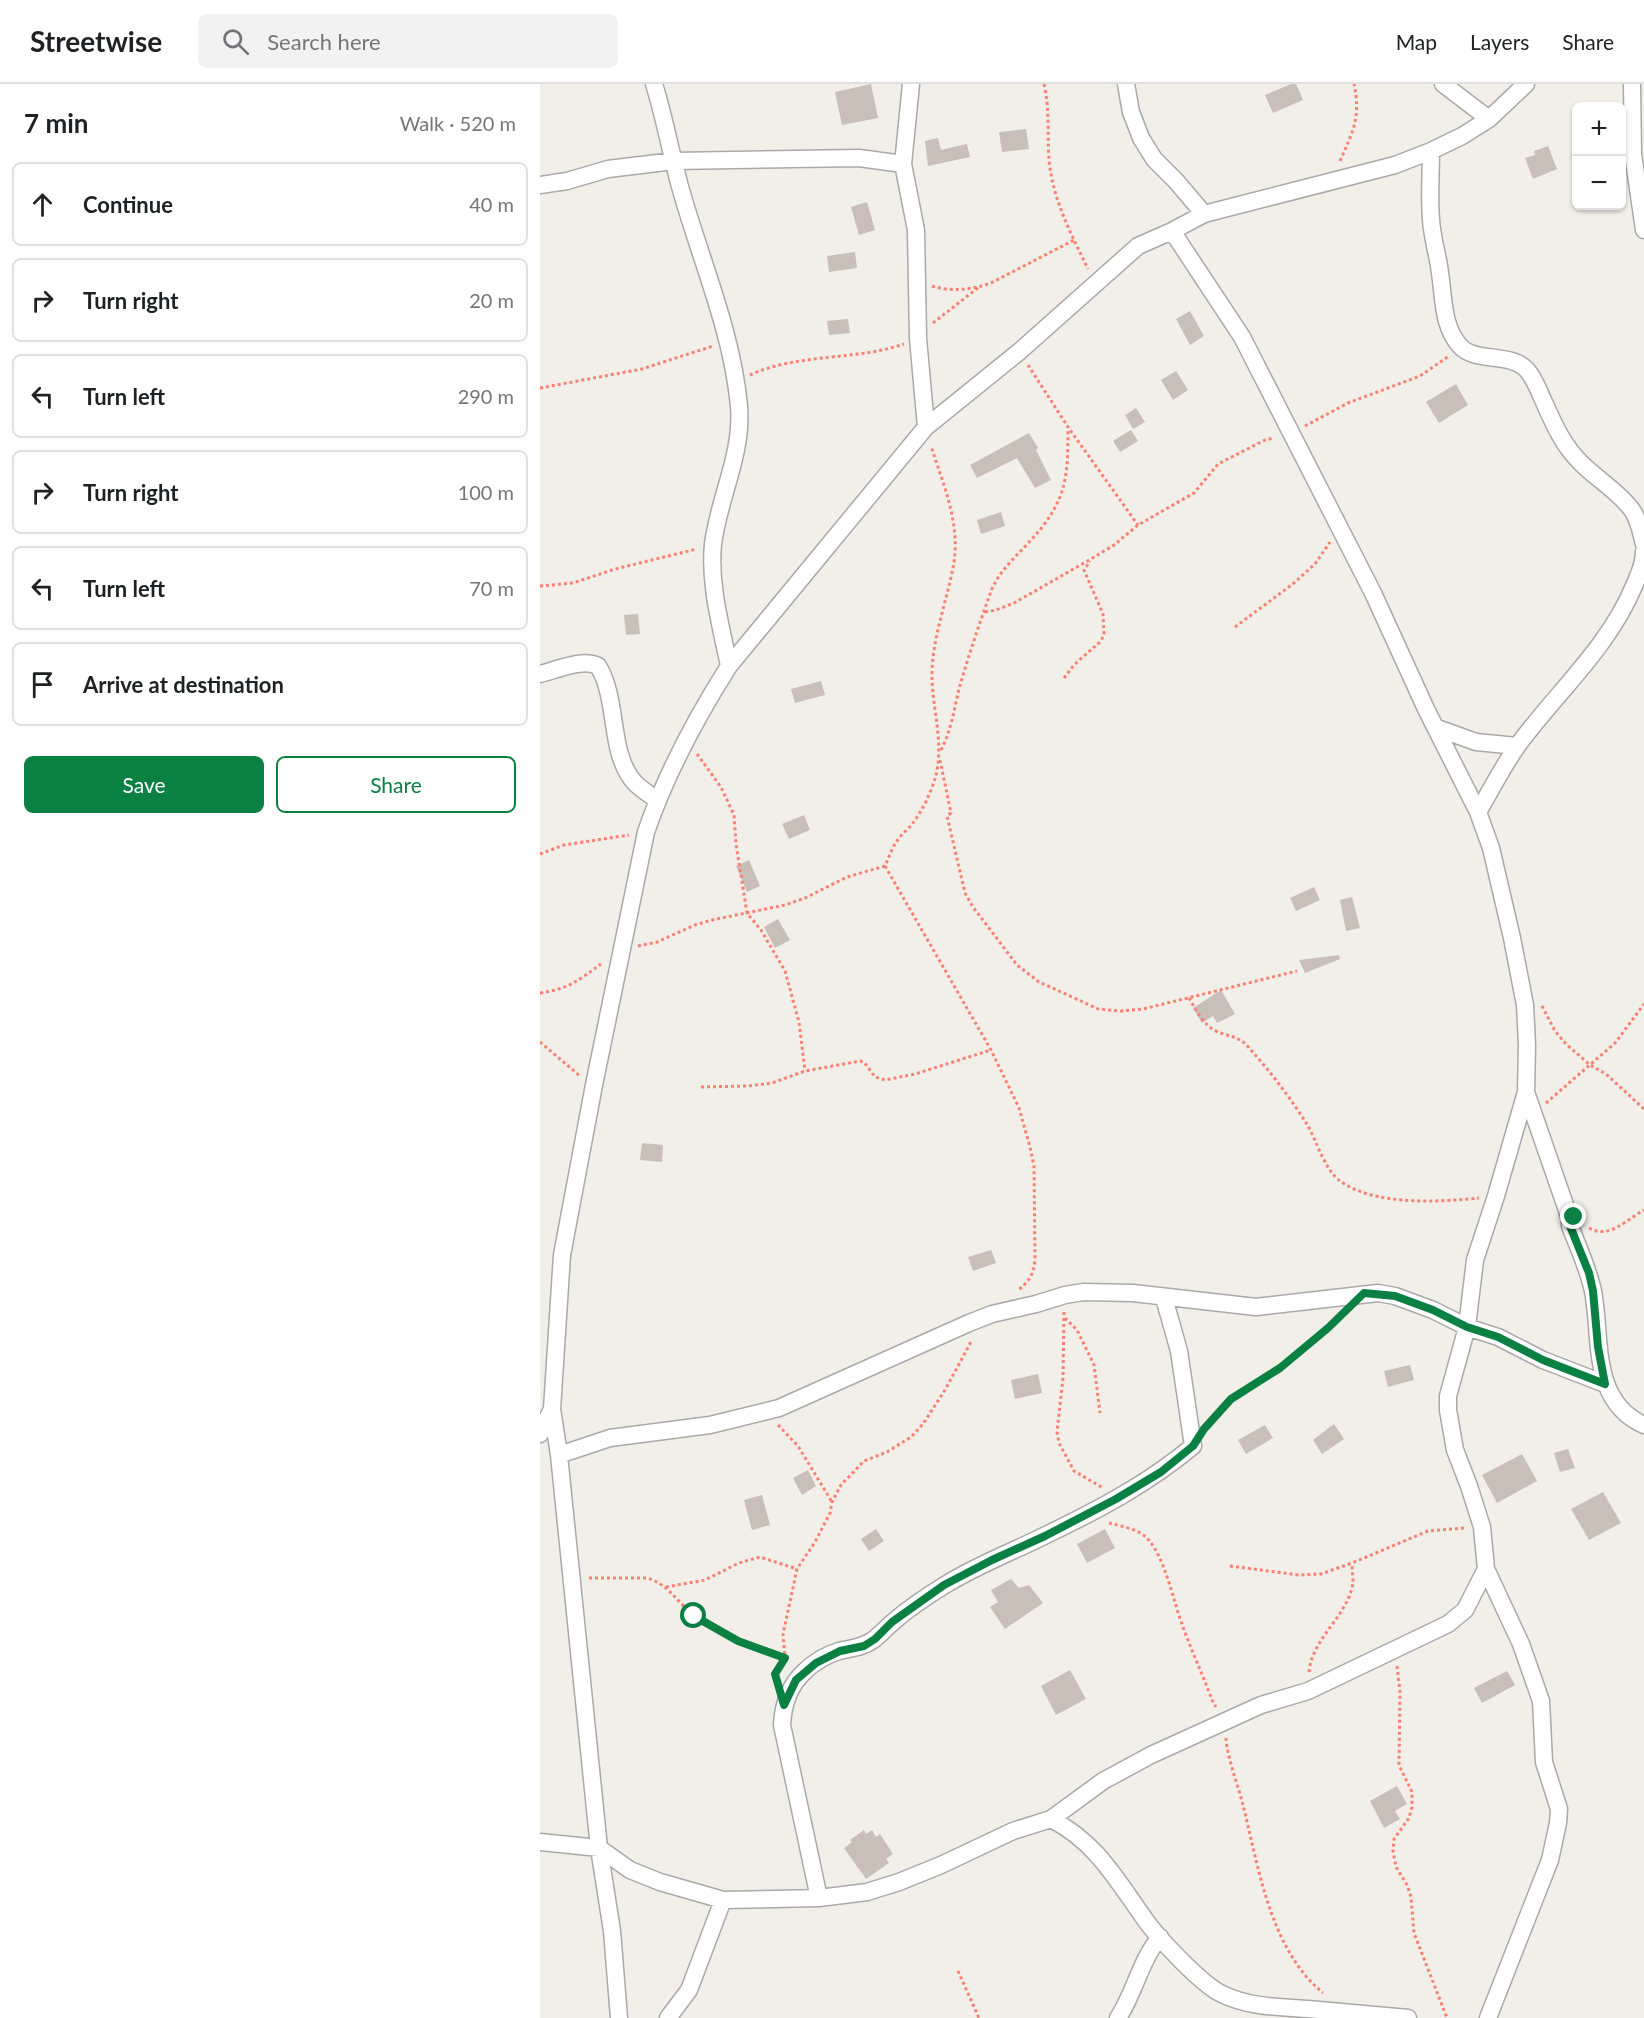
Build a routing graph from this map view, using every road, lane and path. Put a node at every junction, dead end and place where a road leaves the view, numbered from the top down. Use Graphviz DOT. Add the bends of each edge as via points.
graph roads {
  1 [pos="654,84"];
  2 [pos="911,84"];
  3 [pos="1044,84"];
  4 [pos="1126,84"];
  5 [pos="1354,84"];
  6 [pos="1443,84"];
  7 [pos="1526,84"];
  8 [pos="1632,84"];
  9 [pos="1489,119"];
  10 [pos="1431,151"];
  11 [pos="674,161"];
  12 [pos="903,164"];
  13 [pos="1331,182"];
  14 [pos="540,185"];
  15 [pos="1204,214"];
  16 [pos="1644,230"];
  17 [pos="1172,231"];
  18 [pos="1074,240"];
  19 [pos="917,282"];
  20 [pos="1095,284"];
  21 [pos="979,287"];
  22 [pos="918,338"];
  23 [pos="727,341"];
  24 [pos="1461,348"];
  25 [pos="1020,351"];
  26 [pos="735,384"];
  27 [pos="540,388"];
  28 [pos="926,427"];
  29 [pos="1068,427"];
  30 [pos="1293,434"];
  31 [pos="1138,525"];
  32 [pos="1340,528"];
  33 [pos="1644,544"];
  34 [pos="713,545"];
  35 [pos="1644,551"];
  36 [pos="1091,560"];
  37 [pos="540,586"];
  38 [pos="1637,594"];
  39 [pos="985,612"];
  40 [pos="1234,627"];
  41 [pos="729,666"];
  42 [pos="540,674"];
  43 [pos="1064,678"];
  44 [pos="1437,728"];
  45 [pos="687,740"];
  46 [pos="1517,746"];
  47 [pos="940,752"];
  48 [pos="940,759"];
  49 [pos="657,800"];
  50 [pos="1478,812"];
  51 [pos="646,832"];
  52 [pos="540,854"];
  53 [pos="885,866"];
  54 [pos="747,913"];
  55 [pos="622,948"];
  56 [pos="1297,971"];
  57 [pos="540,993"];
  58 [pos="1190,998"];
  59 [pos="1541,1004"];
  60 [pos="1644,1004"];
  61 [pos="540,1042"];
  62 [pos="991,1050"];
  63 [pos="1590,1065"];
  64 [pos="805,1071"];
  65 [pos="594,1085"];
  66 [pos="701,1087"];
  67 [pos="1526,1092"];
  68 [pos="1644,1109"];
  69 [pos="1534,1114"];
  70 [pos="1496,1196"];
  71 [pos="1644,1210"];
  72 [pos="1570,1219"];
  73 [pos="1364,1293"];
  74 [pos="1065,1295"];
  75 [pos="1164,1298"];
  76 [pos="992,1314"];
  77 [pos="1064,1316"];
  78 [pos="1467,1327"];
  79 [pos="1605,1384"];
  80 [pos="1101,1413"];
  81 [pos="762,1414"];
  82 [pos="546,1415"];
  83 [pos="1644,1425"];
  84 [pos="540,1434"];
  85 [pos="1193,1446"];
  86 [pos="559,1455"];
  87 [pos="1116,1499"];
  88 [pos="832,1502"];
  89 [pos="1107,1522"];
  90 [pos="1482,1527"];
  91 [pos="1352,1563"];
  92 [pos="1230,1566"];
  93 [pos="797,1569"];
  94 [pos="1486,1569"];
  95 [pos="572,1578"];
  96 [pos="666,1587"];
  97 [pos="1398,1649"];
  98 [pos="785,1658"];
  99 [pos="1308,1691"];
  100 [pos="784,1705"];
  101 [pos="1225,1720"];
  102 [pos="1051,1819"];
  103 [pos="540,1842"];
  104 [pos="599,1848"];
  105 [pos="819,1898"];
  106 [pos="723,1900"];
  107 [pos="1160,1937"];
  108 [pos="958,1971"];
  109 [pos="1326,1995"];
  110 [pos="619,2018"];
  111 [pos="668,2018"];
  112 [pos="980,2018"];
  113 [pos="1118,2018"];
  114 [pos="1408,2018"];
  115 [pos="1447,2018"];
  116 [pos="1488,2018"];
  1 -- 11 [label="street"];
  2 -- 12 [label="street"];
  3 -- 18 [label="path" via="1052,176"];
  4 -- 15 [label="street" via="1141,138 1154,159"];
  5 -- 13 [label="path" via="1358,116"];
  6 -- 9 [label="street"];
  7 -- 9 [label="street"];
  8 -- 16 [label="street" via="1633,154"];
  9 -- 10 [label="street"];
  10 -- 13 [label="street"];
  10 -- 24 [label="street" via="1431,221 1441,297 1449,328"];
  11 -- 12 [label="street" via="859,158"];
  11 -- 14 [label="street" via="608,169"];
  11 -- 23 [label="street"];
  12 -- 19 [label="street" via="916,230"];
  13 -- 15 [label="street"];
  15 -- 17 [label="street"];
  17 -- 20 [label="street" via="1138,246"];
  17 -- 30 [label="street" via="1242,337"];
  18 -- 20 [label="path"];
  18 -- 21 [label="path"];
  19 -- 21 [label="path" via="950,290"];
  19 -- 22 [label="street"];
  20 -- 25 [label="street"];
  21 -- 22 [label="path" via="936,319"];
  22 -- 26 [label="path" via="884,349 770,367"];
  22 -- 28 [label="street"];
  23 -- 26 [label="street"];
  23 -- 27 [label="path" via="642,369"];
  24 -- 30 [label="path" via="1420,376 1317,418"];
  24 -- 33 [label="street" via="1526,369 1568,449 1632,510"];
  25 -- 28 [label="street"];
  25 -- 29 [label="path"];
  26 -- 34 [label="street" via="739,406 736,454"];
  28 -- 41 [label="street"];
  28 -- 47 [label="path" via="951,504 954,530 954,560 932,673"];
  29 -- 31 [label="path"];
  29 -- 39 [label="path" via="1068,464 1061,496 1050,517 1000,575"];
  30 -- 31 [label="path" via="1265,440 1218,464 1194,493"];
  30 -- 32 [label="street"];
  31 -- 36 [label="path"];
  32 -- 40 [label="path" via="1315,564"];
  32 -- 44 [label="street"];
  34 -- 37 [label="path" via="582,580"];
  34 -- 41 [label="street" via="715,597"];
  35 -- 38 [label="street"];
  36 -- 39 [label="path" via="1014,603"];
  36 -- 43 [label="path" via="1084,570 1103,614 1104,634"];
  38 -- 46 [label="street" via="1584,666"];
  39 -- 47 [label="path"];
  41 -- 45 [label="street"];
  42 -- 49 [label="street" via="584,664 598,666 627,771 635,783"];
  44 -- 46 [label="street" via="1476,742"];
  44 -- 50 [label="street"];
  45 -- 49 [label="street"];
  45 -- 54 [label="path" via="721,787 734,815"];
  46 -- 50 [label="street"];
  47 -- 48 [label="path"];
  48 -- 53 [label="path" via="923,807 897,840"];
  48 -- 58 [label="path" via="951,813 946,816 966,893 1017,965 1039,982 1098,1009 1143,1009"];
  49 -- 51 [label="street"];
  50 -- 67 [label="street" via="1491,848 1525,1005"];
  51 -- 52 [label="path" via="564,845"];
  51 -- 55 [label="street"];
  53 -- 54 [label="path" via="847,877 805,898"];
  53 -- 62 [label="path"];
  54 -- 55 [label="path" via="695,925 657,942"];
  54 -- 64 [label="path" via="785,971 799,1022"];
  55 -- 57 [label="path" via="574,984"];
  55 -- 65 [label="street"];
  56 -- 58 [label="path"];
  58 -- 70 [label="path" via="1205,1023 1238,1037 1250,1048 1294,1105 1338,1180 1378,1196 1406,1200"];
  59 -- 63 [label="path" via="1555,1031"];
  60 -- 63 [label="path" via="1615,1043"];
  61 -- 65 [label="path"];
  62 -- 64 [label="path" via="885,1080 875,1077 864,1062"];
  62 -- 76 [label="path" via="1019,1108 1030,1148 1035,1258 1028,1283"];
  63 -- 68 [label="path" via="1606,1074"];
  63 -- 69 [label="path"];
  64 -- 66 [label="path" via="772,1083"];
  65 -- 82 [label="street" via="562,1255"];
  67 -- 69 [label="street"];
  67 -- 70 [label="street"];
  69 -- 72 [label="street"];
  70 -- 78 [label="street" via="1475,1260"];
  71 -- 72 [label="path" via="1602,1233 1574,1217"];
  72 -- 79 [label="street" via="1593,1291"];
  73 -- 75 [label="street" via="1256,1307"];
  73 -- 78 [label="street" via="1395,1296"];
  73 -- 85 [label="path" via="1280,1368 1231,1399"];
  74 -- 75 [label="street" via="1133,1293"];
  74 -- 76 [label="street"];
  74 -- 77 [label="path"];
  75 -- 85 [label="street" via="1179,1351"];
  76 -- 81 [label="street"];
  76 -- 88 [label="path" via="967,1347 923,1424 887,1452 854,1469"];
  77 -- 80 [label="path" via="1077,1330 1094,1365"];
  77 -- 87 [label="path" via="1059,1443 1074,1471 1099,1484"];
  78 -- 79 [label="street"];
  78 -- 90 [label="street" via="1448,1396 1448,1410 1455,1450"];
  79 -- 83 [label="street" via="1628,1415"];
  81 -- 86 [label="street" via="610,1438"];
  81 -- 88 [label="path" via="773,1419 798,1446"];
  82 -- 84 [label="street"];
  82 -- 86 [label="street"];
  85 -- 87 [label="street" via="1161,1472"];
  86 -- 95 [label="street"];
  87 -- 100 [label="street" via="944,1585 864,1646 840,1651 816,1663 796,1680"];
  88 -- 93 [label="path" via="815,1542"];
  89 -- 101 [label="path" via="1137,1532 1154,1548 1212,1700"];
  90 -- 91 [label="path" via="1428,1531"];
  90 -- 94 [label="street"];
  91 -- 92 [label="path" via="1321,1574 1299,1575"];
  91 -- 99 [label="path" via="1353,1584 1345,1604 1310,1660"];
  93 -- 96 [label="path" via="760,1557 745,1560 705,1580"];
  93 -- 98 [label="path" via="783,1634"];
  94 -- 97 [label="street" via="1465,1610 1448,1624"];
  94 -- 116 [label="street" via="1521,1644 1541,1701 1544,1762 1559,1809 1550,1860"];
  95 -- 96 [label="path" via="647,1578"];
  95 -- 104 [label="street"];
  96 -- 98 [label="path" via="687,1610 720,1632"];
  97 -- 99 [label="street"];
  97 -- 115 [label="path" via="1399,1766 1412,1792 1412,1807 1394,1839 1393,1851 1396,1867 1411,1897 1414,1933"];
  98 -- 100 [label="path" via="775,1674"];
  99 -- 101 [label="street"];
  100 -- 105 [label="street" via="782,1725"];
  101 -- 102 [label="street" via="1103,1781"];
  101 -- 109 [label="path" via="1227,1744 1256,1865 1276,1926 1301,1971"];
  102 -- 105 [label="street" via="1013,1831 899,1882 867,1892"];
  102 -- 107 [label="street" via="1080,1839 1114,1874"];
  103 -- 104 [label="street"];
  104 -- 106 [label="street" via="630,1870"];
  104 -- 110 [label="street" via="612,1931"];
  105 -- 106 [label="street"];
  106 -- 111 [label="street" via="689,1990"];
  107 -- 113 [label="street" via="1149,1950"];
  107 -- 114 [label="street" via="1209,1985 1238,2000 1264,2006"];
  108 -- 112 [label="path"];
}
